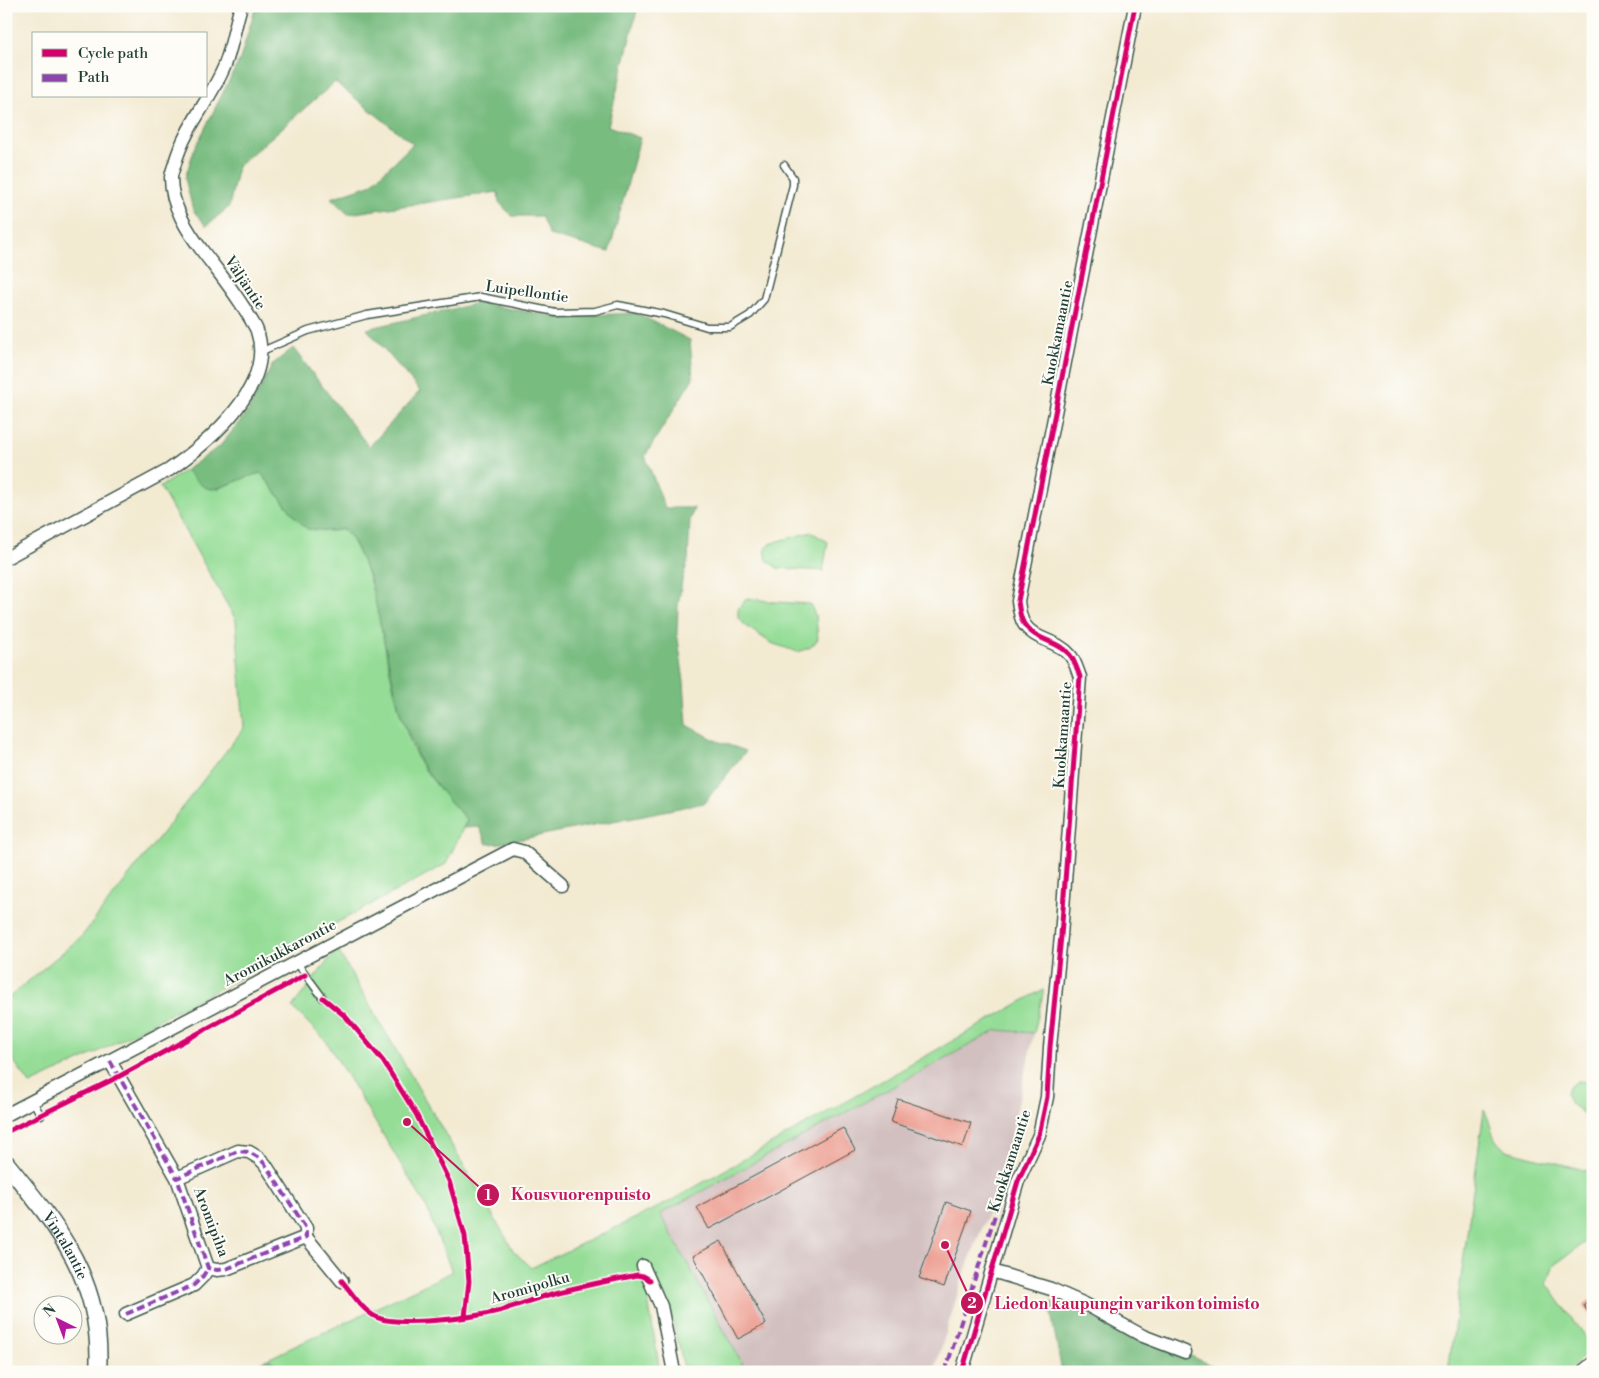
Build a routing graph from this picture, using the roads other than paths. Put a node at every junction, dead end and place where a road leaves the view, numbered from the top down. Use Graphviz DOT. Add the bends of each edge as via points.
graph roads {
  1 [pos="240,6"];
  2 [pos="1135,6"];
  3 [pos="784,165"];
  4 [pos="260,352"];
  5 [pos="6,558"];
  6 [pos="563,886"];
  7 [pos="297,963"];
  8 [pos="323,998"];
  9 [pos="110,1061"];
  10 [pos="33,1101"];
  11 [pos="6,1116"];
  12 [pos="41,1116"];
  13 [pos="6,1163"];
  14 [pos="177,1178"];
  15 [pos="306,1237"];
  16 [pos="643,1266"];
  17 [pos="208,1268"];
  18 [pos="992,1271"];
  19 [pos="342,1281"];
  20 [pos="126,1314"];
  21 [pos="1185,1352"];
  22 [pos="1593,1363"];
  23 [pos="98,1372"];
  24 [pos="674,1372"];
  25 [pos="962,1372"];
  26 [pos="1582,1372"];
  1 -- 4 [label="street, Väljäntie" via="225,64 209,98 184,137 171,177 178,209 188,232 242,304 257,332"];
  2 -- 18 [label="street, Kuokkamaantie" via="1019,591 1023,623 1036,636 1070,654 1080,677 1047,1097 1039,1135 1018,1182"];
  3 -- 4 [label="lane, Luipellontie" via="793,178 793,185 764,299 750,315 730,327 707,327 618,305 595,311 555,312 481,297 367,315 308,331"];
  4 -- 5 [label="street, Väljäntie" via="253,384 238,406 189,456"];
  6 -- 7 [label="street, Aromikukkarontie" via="524,852 513,849"];
  7 -- 8 [label="lane"];
  7 -- 9 [label="street, Aromikukkarontie"];
  9 -- 10 [label="street, Aromikukkarontie"];
  9 -- 14 [label="street, Aromipiha"];
  10 -- 11 [label="street, Aromikukkarontie"];
  10 -- 12 [label="lane"];
  13 -- 23 [label="street, Vintalantie" via="45,1211 79,1266 97,1328"];
  14 -- 15 [label="street, Aromipiha" via="238,1151 248,1152 265,1164 306,1228"];
  14 -- 17 [label="street, Aromipiha"];
  15 -- 17 [label="street, Aromipiha" via="226,1269"];
  15 -- 19 [label="street, Aromipiha"];
  16 -- 24 [label="street" via="661,1306"];
  17 -- 20 [label="street" via="194,1284"];
  18 -- 21 [label="street" via="1051,1289 1143,1336"];
  18 -- 25 [label="street, Kuokkamaantie"];
  22 -- 26 [label="street"];
}
